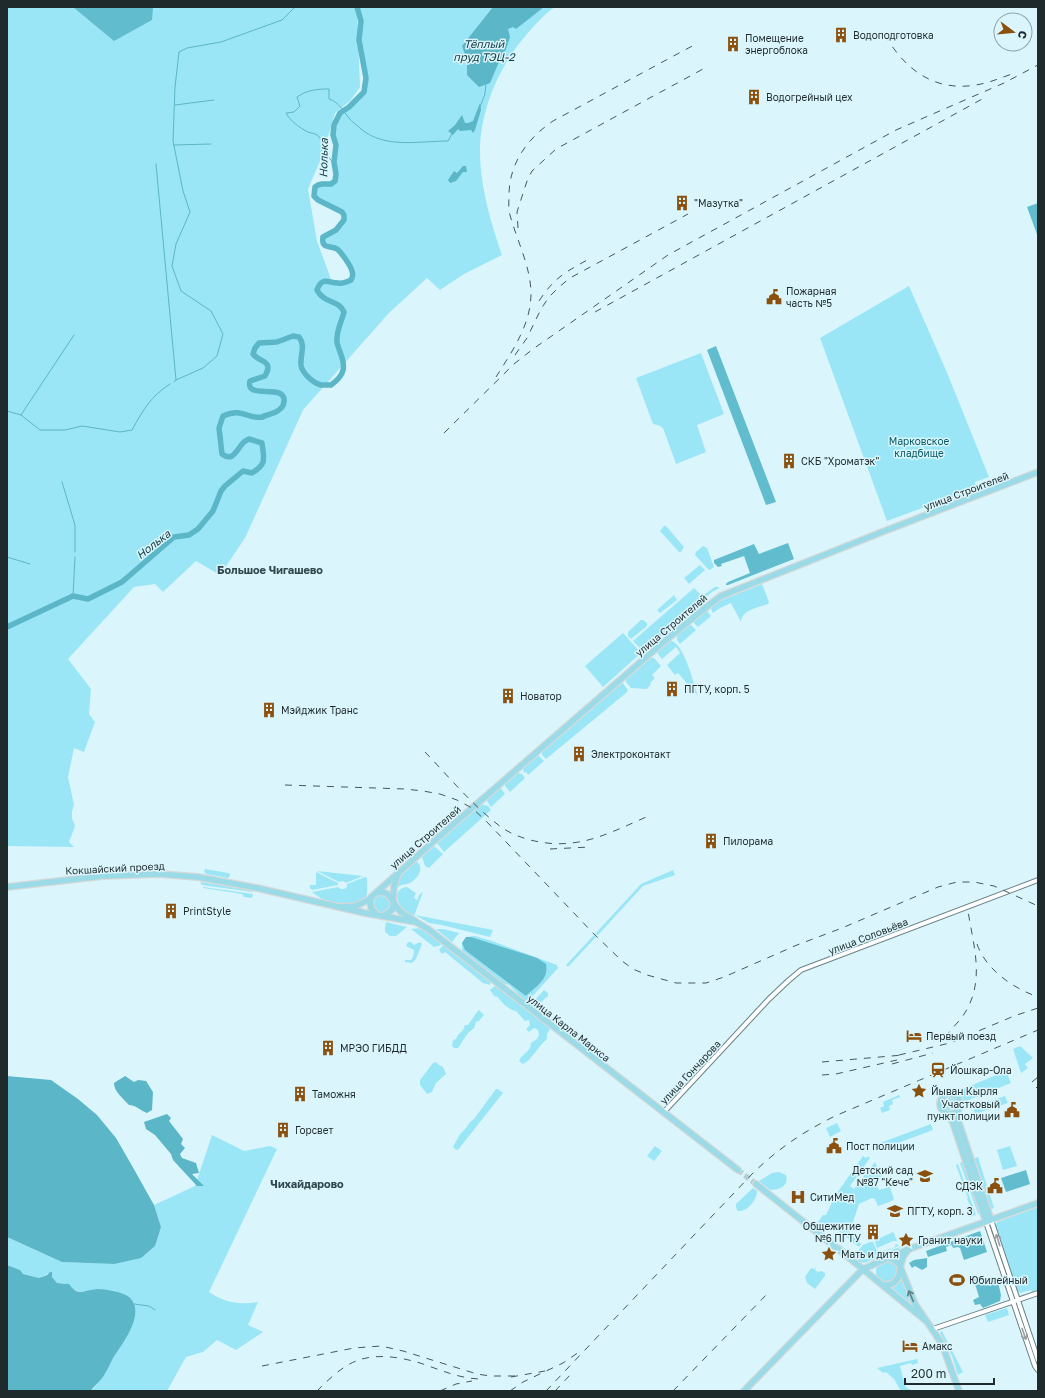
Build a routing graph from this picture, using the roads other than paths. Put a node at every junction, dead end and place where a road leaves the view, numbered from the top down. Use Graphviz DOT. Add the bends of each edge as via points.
graph roads {
  1 [pos="1038,472"];
  2 [pos="398,872"];
  3 [pos="1038,880"];
  4 [pos="7,887"];
  5 [pos="374,895"];
  6 [pos="394,902"];
  7 [pos="340,907"];
  8 [pos="381,915"];
  9 [pos="416,922"];
  10 [pos="728,1043"];
  11 [pos="958,1110"];
  12 [pos="664,1113"];
  13 [pos="948,1114"];
  14 [pos="738,1170"];
  15 [pos="756,1184"];
  16 [pos="1038,1203"];
  17 [pos="989,1221"];
  18 [pos="909,1249"];
  19 [pos="887,1258"];
  20 [pos="854,1261"];
  21 [pos="880,1261"];
  22 [pos="872,1265"];
  23 [pos="863,1268"];
  24 [pos="900,1268"];
  25 [pos="877,1280"];
  26 [pos="884,1285"];
  27 [pos="1038,1293"];
  28 [pos="1018,1300"];
  29 [pos="1013,1301"];
  30 [pos="925,1320"];
  31 [pos="933,1329"];
  32 [pos="1038,1360"];
  33 [pos="1037,1367"];
  34 [pos="744,1391"];
  35 [pos="959,1391"];
  1 -- 2 [label="main road, улица Строителей" via="721,596 666,640"];
  2 -- 5 [label="main road, улица Строителей"];
  2 -- 6 [label="main road" via="394,886"];
  3 -- 10 [label="street, улица Соловьёва" via="801,970 769,999"];
  4 -- 7 [label="main road, Кокшайский проезд" via="103,876 160,874 232,883"];
  5 -- 6 [label="main road" via="386,893"];
  5 -- 7 [label="main road, улица Строителей" via="359,905"];
  5 -- 8 [label="main road" via="370,901 370,908"];
  6 -- 8 [label="main road" via="392,910"];
  6 -- 9 [label="main road" via="399,910"];
  7 -- 8 [label="main road, Кокшайский проезд"];
  8 -- 9 [label="main road, улица Карла Маркса"];
  9 -- 12 [label="main road, улица Карла Маркса"];
  10 -- 12 [label="street, улица Гончарова"];
  11 -- 13 [label="main road"];
  11 -- 13 [label="main road" via="957,1097 951,1094 945,1096 940,1107"];
  11 -- 17 [label="main road" via="958,1120"];
  12 -- 14 [label="main road, улица Карла Маркса"];
  13 -- 17 [label="main road"];
  15 -- 20 [label="main road"];
  16 -- 17 [label="main road"];
  17 -- 18 [label="main road"];
  28 -- 17 [label="street, one-way"];
  17 -- 29 [label="street"];
  18 -- 19 [label="main road"];
  18 -- 24 [label="main road"];
  19 -- 21 [label="main road"];
  19 -- 24 [label="main road" via="895,1260"];
  20 -- 22 [label="main road"];
  20 -- 23 [label="main road"];
  21 -- 22 [label="main road"];
  21 -- 25 [label="main road" via="874,1270"];
  22 -- 23 [label="main road"];
  23 -- 25 [label="main road"];
  23 -- 34 [label="main road"];
  24 -- 26 [label="main road" via="896,1281"];
  30 -- 24 [label="main road, one-way" via="915,1304"];
  25 -- 26 [label="main road"];
  26 -- 30 [label="main road"];
  27 -- 28 [label="street"];
  28 -- 29 [label="street"];
  28 -- 32 [label="street"];
  29 -- 31 [label="street"];
  29 -- 33 [label="street, one-way"];
  30 -- 31 [label="main road"];
  31 -- 35 [label="main road" via="946,1353"];
}
